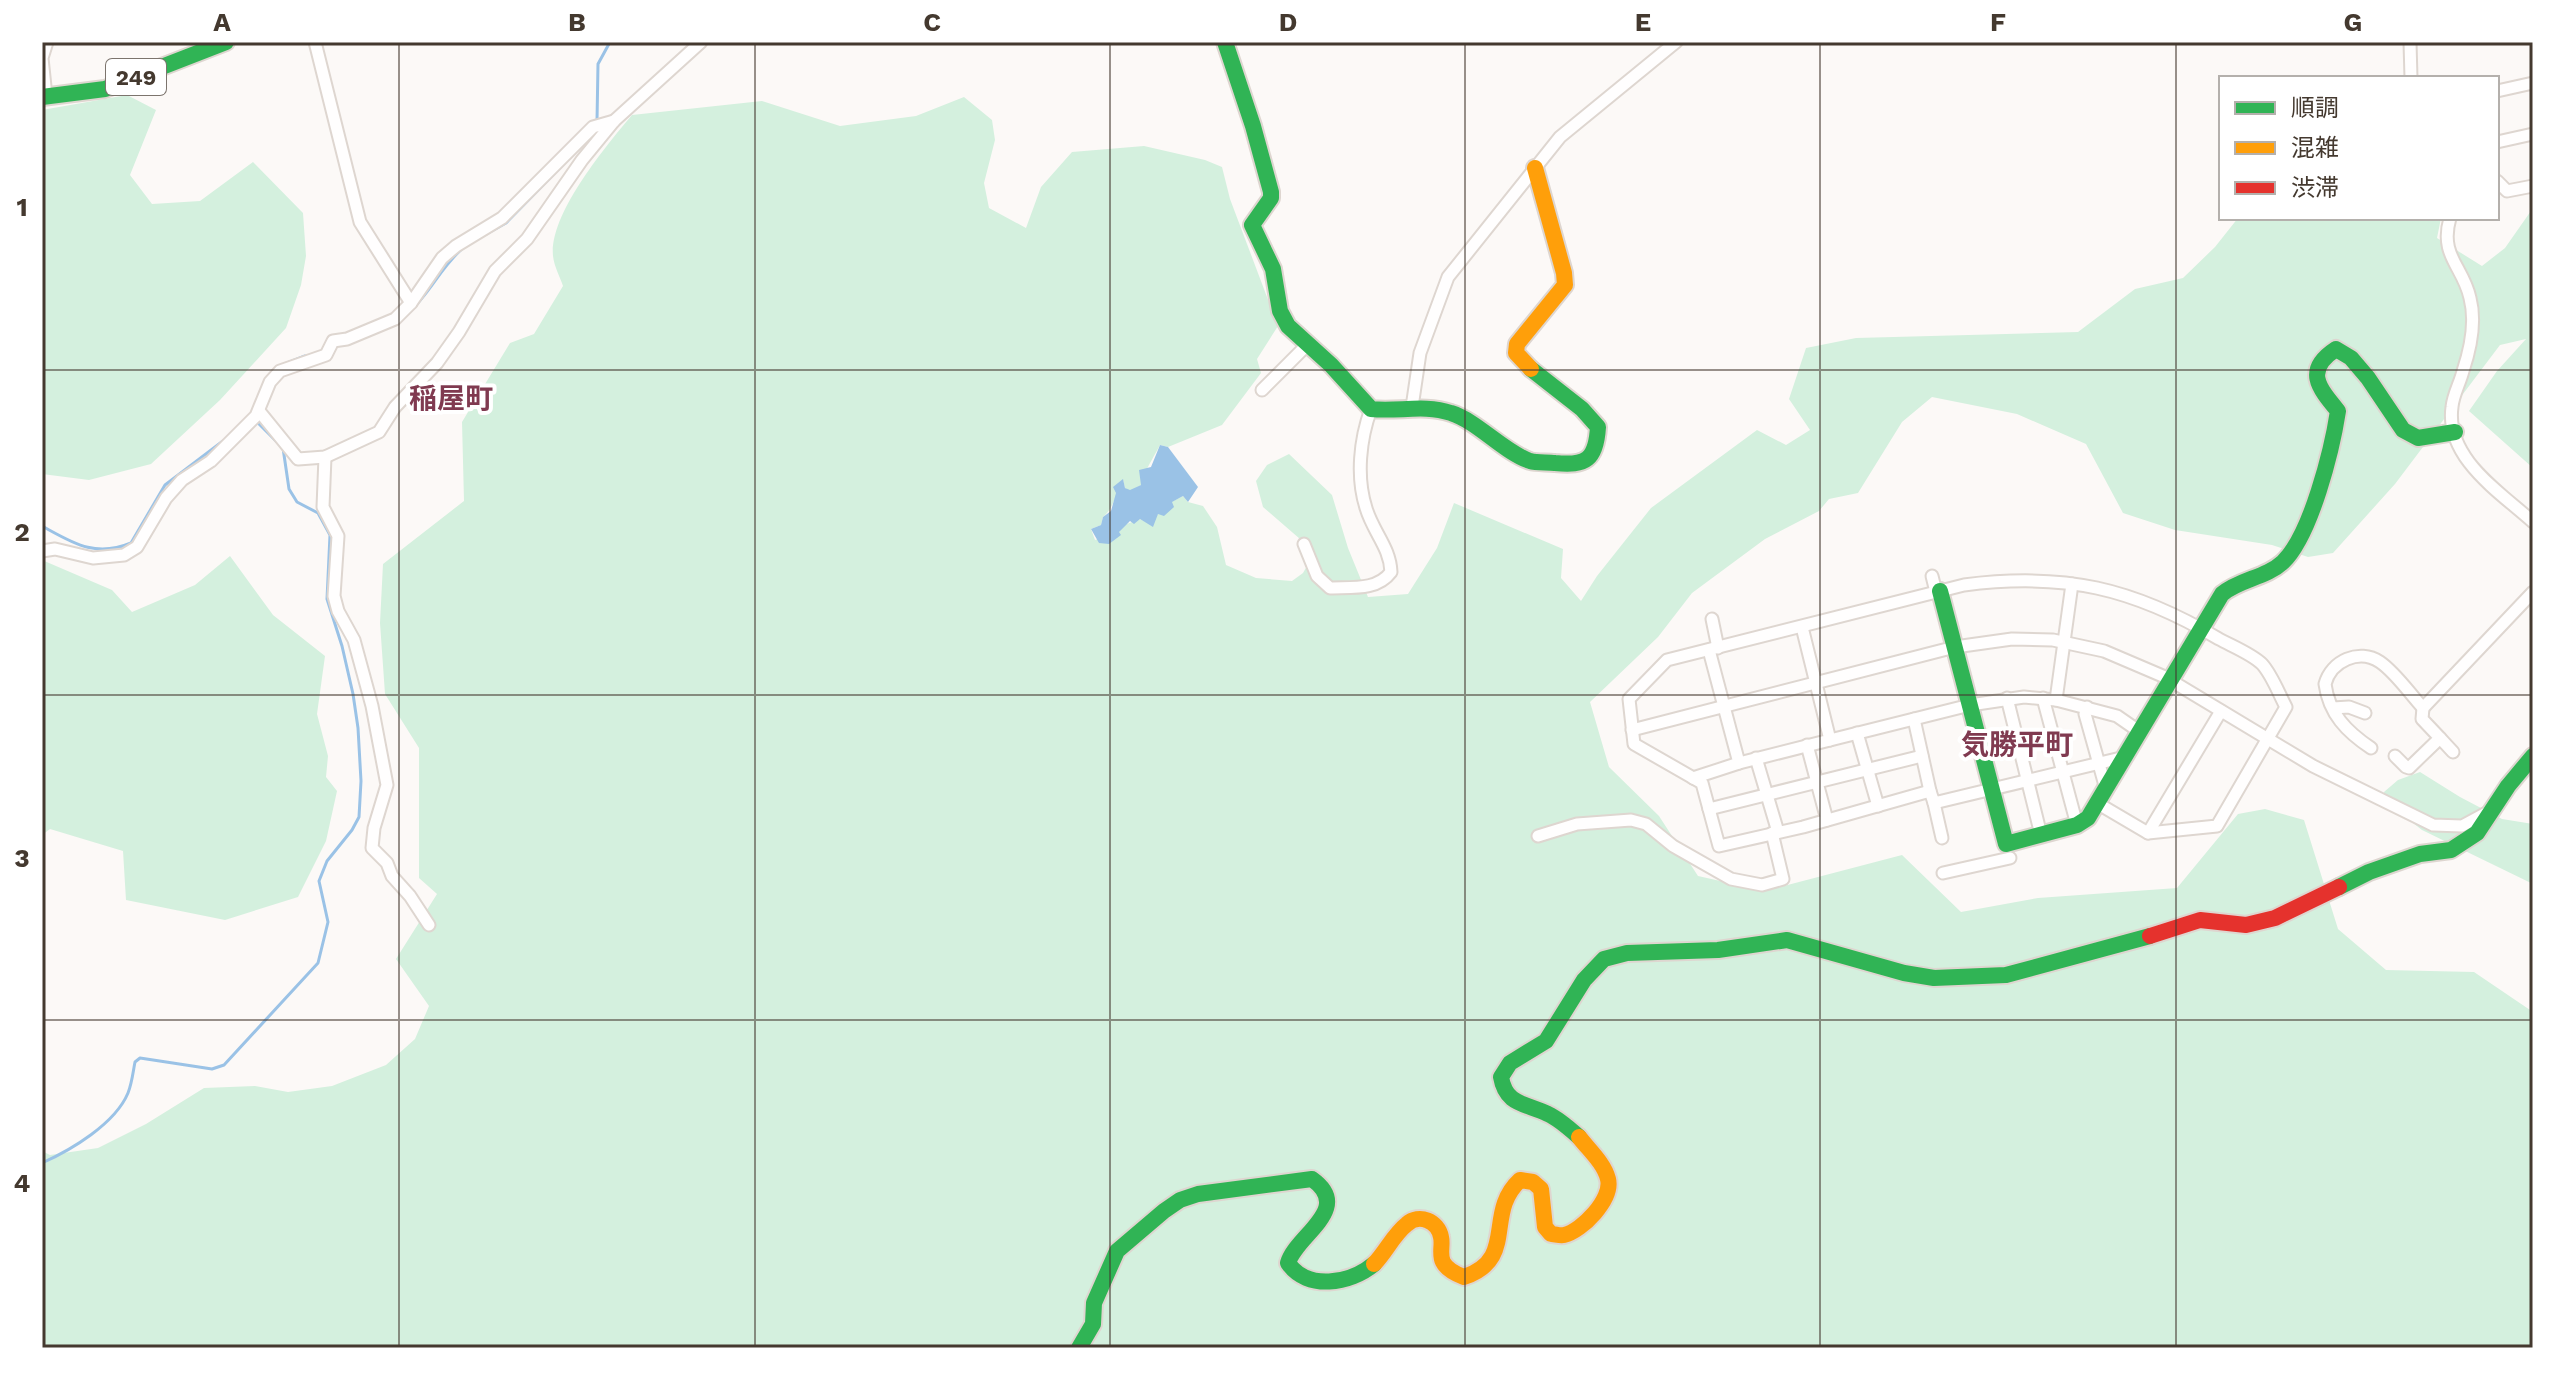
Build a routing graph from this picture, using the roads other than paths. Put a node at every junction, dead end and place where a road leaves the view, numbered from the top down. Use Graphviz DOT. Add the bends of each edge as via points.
graph roads {
  1 [pos="47,42"];
  2 [pos="226,42"];
  3 [pos="315,42"];
  4 [pos="701,42"];
  5 [pos="1225,42"];
  6 [pos="1676,42"];
  7 [pos="2410,42"];
  8 [pos="42,58"];
  9 [pos="2411,76"];
  10 [pos="2533,83"];
  11 [pos="2499,91"];
  12 [pos="44,96"];
  13 [pos="604,124"];
  14 [pos="2533,134"];
  15 [pos="2499,142"];
  16 [pos="1535,168"];
  17 [pos="2499,183"];
  18 [pos="2533,186"];
  19 [pos="2450,220"];
  20 [pos="411,303"];
  21 [pos="1308,344"];
  22 [pos="1262,390"];
  23 [pos="1412,407"];
  24 [pos="1371,409"];
  25 [pos="256,416"];
  26 [pos="2455,432"];
  27 [pos="325,457"];
  28 [pos="2533,522"];
  29 [pos="1304,544"];
  30 [pos="42,551"];
  31 [pos="2072,584"];
  32 [pos="1936,586"];
  33 [pos="2533,592"];
  34 [pos="1712,619"];
  35 [pos="1802,627"];
  36 [pos="2200,628"];
  37 [pos="2064,642"];
  38 [pos="1955,647"];
  39 [pos="1714,649"];
  40 [pos="2172,681"];
  41 [pos="1816,683"];
  42 [pos="2007,698"];
  43 [pos="2043,698"];
  44 [pos="2056,700"];
  45 [pos="1725,705"];
  46 [pos="1970,705"];
  47 [pos="2087,707"];
  48 [pos="2333,708"];
  49 [pos="2423,708"];
  50 [pos="2221,711"];
  51 [pos="2365,713"];
  52 [pos="1914,719"];
  53 [pos="1632,730"];
  54 [pos="2140,732"];
  55 [pos="1857,733"];
  56 [pos="2440,738"];
  57 [pos="2266,739"];
  58 [pos="1830,740"];
  59 [pos="1807,745"];
  60 [pos="2371,748"];
  61 [pos="2453,752"];
  62 [pos="1922,756"];
  63 [pos="2395,756"];
  64 [pos="2533,756"];
  65 [pos="2125,757"];
  66 [pos="1756,758"];
  67 [pos="1739,763"];
  68 [pos="2099,763"];
  69 [pos="1868,770"];
  70 [pos="2061,772"];
  71 [pos="1693,778"];
  72 [pos="2028,780"];
  73 [pos="1817,782"];
  74 [pos="1990,789"];
  75 [pos="1766,796"];
  76 [pos="2102,796"];
  77 [pos="1932,797"];
  78 [pos="1878,806"];
  79 [pos="1709,809"];
  80 [pos="2491,810"];
  81 [pos="1827,820"];
  82 [pos="2077,825"];
  83 [pos="1775,832"];
  84 [pos="2148,833"];
  85 [pos="2041,835"];
  86 [pos="1538,836"];
  87 [pos="1942,838"];
  88 [pos="2010,857"];
  89 [pos="1943,873"];
  90 [pos="429,925"];
  91 [pos="1079,1348"];
  1 -- 8 [label="street"];
  2 -- 12 [label="main road, 249" via="105,89"];
  3 -- 20 [label="street" via="360,222"];
  4 -- 13 [label="street"];
  5 -- 21 [label="main road" via="1271,192 1252,225 1273,269 1280,311"];
  6 -- 16 [label="street" via="1560,137"];
  7 -- 9 [label="street"];
  8 -- 12 [label="street"];
  10 -- 11 [label="street"];
  13 -- 20 [label="street" via="502,218 442,258"];
  13 -- 27 [label="street" via="527,239 495,271 437,363 379,432"];
  14 -- 15 [label="street"];
  16 -- 23 [label="street" via="1448,277 1420,353"];
  16 -- 23 [label="main road" via="1565,285 1517,344 1516,353 1593,419 1599,433 1594,448 1578,465 1530,461 1452,413"];
  17 -- 18 [label="street" via="2507,191"];
  19 -- 26 [label="street" via="2448,251 2470,298 2471,314 2470,350 2451,408"];
  20 -- 25 [label="street" via="395,319 333,341 328,350 280,371"];
  21 -- 22 [label="street"];
  21 -- 24 [label="main road"];
  23 -- 24 [label="main road"];
  24 -- 29 [label="street" via="1361,454 1366,509 1387,549 1391,572 1372,586 1330,588 1317,576"];
  25 -- 27 [label="street" via="298,459"];
  25 -- 30 [label="street" via="211,461 182,480 137,547 124,555 93,558"];
  26 -- 28 [label="street" via="2469,464"];
  26 -- 36 [label="main road" via="2418,438 2403,430 2351,358 2336,349 2326,355 2315,379 2338,411 2336,435 2295,547 2277,567 2227,589"];
  27 -- 90 [label="street" via="323,507 338,536 334,596 354,640 387,785 372,848"];
  31 -- 32 [label="street" via="2028,579"];
  31 -- 36 [label="street" via="2118,592"];
  31 -- 37 [label="street"];
  32 -- 35 [label="street"];
  32 -- 38 [label="main road"];
  33 -- 49 [label="street"];
  34 -- 39 [label="street"];
  35 -- 39 [label="street"];
  35 -- 41 [label="street"];
  36 -- 40 [label="main road"];
  36 -- 57 [label="street" via="2261,664 2286,707"];
  37 -- 38 [label="street" via="2012,639"];
  37 -- 40 [label="street" via="2128,660"];
  37 -- 44 [label="street"];
  38 -- 41 [label="street"];
  38 -- 46 [label="main road"];
  39 -- 45 [label="street"];
  39 -- 53 [label="street" via="1664,662 1629,699"];
  40 -- 50 [label="street"];
  40 -- 54 [label="main road"];
  41 -- 45 [label="street"];
  41 -- 58 [label="street"];
  42 -- 43 [label="street"];
  42 -- 46 [label="street"];
  42 -- 72 [label="street"];
  43 -- 44 [label="street"];
  43 -- 70 [label="street"];
  44 -- 47 [label="street"];
  45 -- 53 [label="street"];
  45 -- 67 [label="street"];
  46 -- 52 [label="street"];
  46 -- 74 [label="main road"];
  47 -- 54 [label="street" via="2117,716"];
  47 -- 68 [label="street"];
  48 -- 49 [label="street" via="2325,684 2329,673 2345,659 2361,657 2380,662"];
  48 -- 51 [label="street"];
  48 -- 60 [label="street" via="2346,731"];
  49 -- 56 [label="street" via="2422,719"];
  50 -- 57 [label="street"];
  50 -- 84 [label="street"];
  52 -- 55 [label="street"];
  52 -- 62 [label="street"];
  53 -- 71 [label="street" via="1638,748"];
  54 -- 65 [label="main road"];
  55 -- 58 [label="street"];
  55 -- 69 [label="street"];
  56 -- 61 [label="street"];
  56 -- 63 [label="street" via="2409,768"];
  57 -- 80 [label="street" via="2433,825 2462,826"];
  57 -- 84 [label="street" via="2217,826"];
  58 -- 59 [label="street"];
  59 -- 66 [label="street"];
  59 -- 73 [label="street"];
  62 -- 69 [label="street"];
  62 -- 77 [label="street"];
  64 -- 80 [label="main road"];
  65 -- 68 [label="street"];
  65 -- 76 [label="main road"];
  66 -- 67 [label="street"];
  66 -- 75 [label="street"];
  67 -- 71 [label="street"];
  68 -- 70 [label="street"];
  68 -- 76 [label="street"];
  69 -- 73 [label="street"];
  69 -- 78 [label="street"];
  70 -- 72 [label="street"];
  70 -- 82 [label="street"];
  71 -- 79 [label="street" via="1702,783"];
  72 -- 74 [label="street"];
  72 -- 85 [label="street"];
  73 -- 75 [label="street"];
  73 -- 81 [label="street"];
  74 -- 77 [label="street"];
  74 -- 88 [label="main road"];
  75 -- 79 [label="street"];
  75 -- 83 [label="street"];
  76 -- 82 [label="main road"];
  76 -- 84 [label="street"];
  77 -- 78 [label="street"];
  77 -- 87 [label="street"];
  78 -- 81 [label="street"];
  79 -- 83 [label="street" via="1719,846"];
  80 -- 91 [label="main road" via="2477,833 2451,850 2420,854 2369,872 2275,918 2246,925 2200,920 2006,975 1934,978 1787,940 1604,959 1584,980 1546,1041 1510,1063 1501,1077 1509,1098 1556,1118 1602,1166 1609,1182 1607,1197 1578,1228 1565,1235 1547,1231 1541,1189 1520,1180 1504,1197 1498,1242 1482,1272 1464,1277 1447,1268 1439,1255 1441,1234 1429,1221 1418,1219 1396,1232 1369,1269 1319,1282 1297,1275 1288,1263 1292,1250 1325,1218 1325,1198 1317,1182 1198,1194 1164,1211 1117,1251 1094,1303 1093,1324"];
  81 -- 83 [label="street"];
  82 -- 85 [label="main road"];
  83 -- 86 [label="street" via="1783,879 1762,885 1731,879 1646,824 1631,820 1577,824"];
  85 -- 88 [label="main road"];
  88 -- 89 [label="street"];
}
